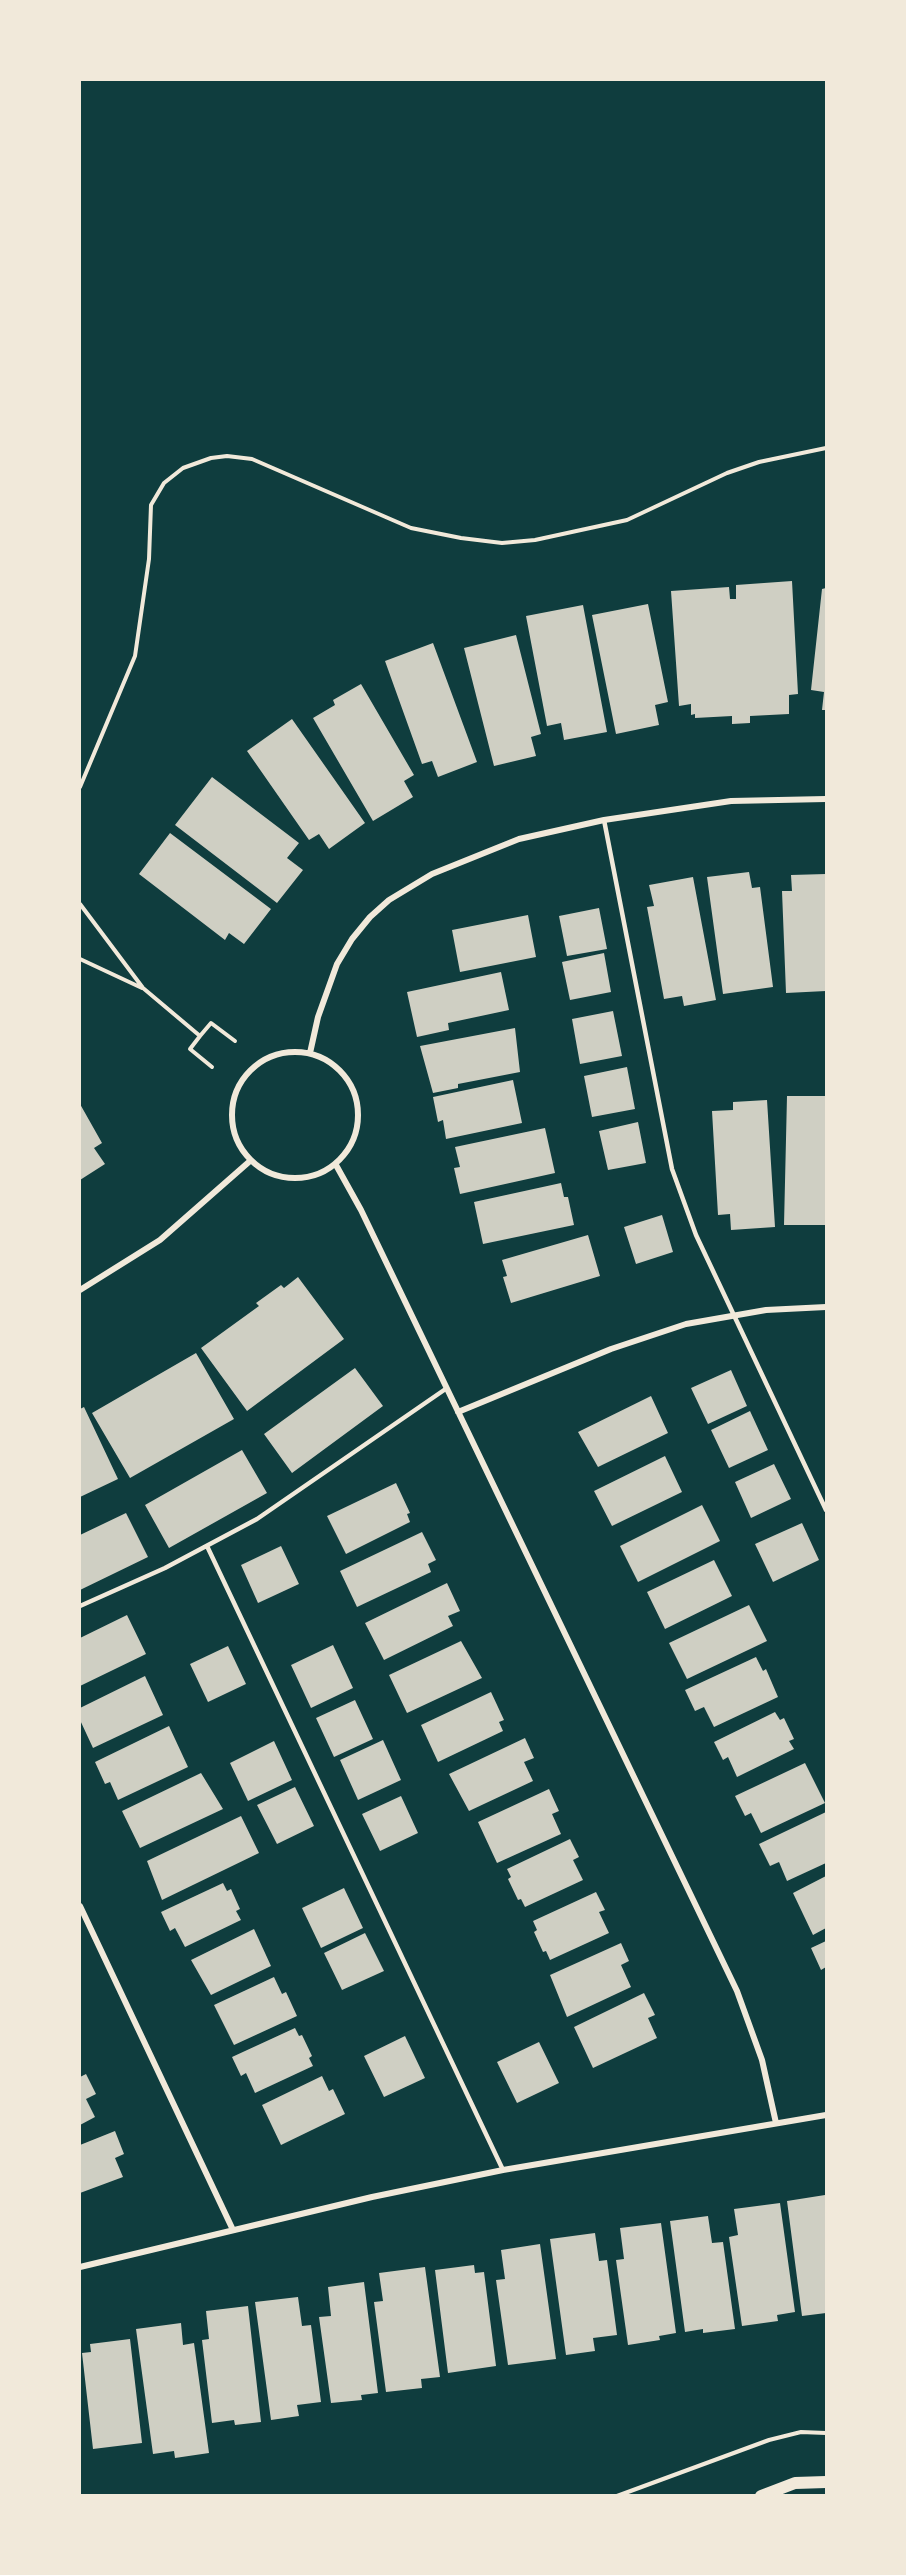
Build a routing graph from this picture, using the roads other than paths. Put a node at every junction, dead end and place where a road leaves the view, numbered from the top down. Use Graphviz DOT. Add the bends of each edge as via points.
graph roads {
  1 [pos="826,799"];
  2 [pos="604,820"];
  3 [pos="310,1053"];
  4 [pos="250,1161"];
  5 [pos="336,1165"];
  6 [pos="80,1290"];
  7 [pos="826,1307"];
  8 [pos="733,1314"];
  9 [pos="447,1388"];
  10 [pos="459,1412"];
  11 [pos="826,1510"];
  12 [pos="207,1546"];
  13 [pos="80,1606"];
  14 [pos="80,1906"];
  15 [pos="826,2115"];
  16 [pos="776,2123"];
  17 [pos="503,2170"];
  18 [pos="233,2230"];
  19 [pos="80,2267"];
  20 [pos="826,2482"];
  21 [pos="761,2496"];
  1 -- 2 [label="street" via="730,801"];
  2 -- 3 [label="street" via="548,831 490,849 432,873 389,900 370,917 337,964"];
  2 -- 8 [label="lane" via="672,1169"];
  3 -- 4 [label="street" via="289,1051 269,1057 252,1068 239,1084 232,1103 232,1124 238,1144"];
  3 -- 5 [label="street" via="329,1061 344,1074 359,1111 357,1131 349,1150"];
  4 -- 5 [label="street" via="265,1172 292,1179 320,1174"];
  4 -- 6 [label="street" via="160,1240"];
  5 -- 9 [label="street"];
  7 -- 8 [label="street"];
  8 -- 10 [label="street" via="647,1336"];
  8 -- 11 [label="lane"];
  9 -- 10 [label="street"];
  9 -- 12 [label="lane" via="257,1519"];
  10 -- 16 [label="street" via="737,1991 762,2060"];
  12 -- 13 [label="lane"];
  12 -- 17 [label="lane"];
  14 -- 18 [label="street"];
  15 -- 16 [label="street"];
  16 -- 17 [label="street"];
  17 -- 18 [label="street"];
  18 -- 19 [label="street"];
  20 -- 21 [label="main road" via="795,2483"];
}
